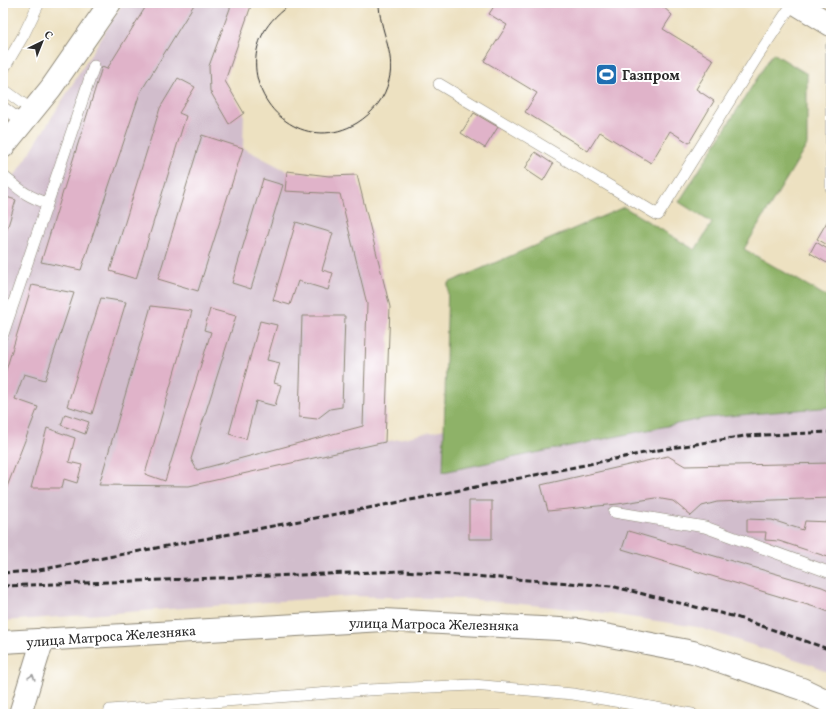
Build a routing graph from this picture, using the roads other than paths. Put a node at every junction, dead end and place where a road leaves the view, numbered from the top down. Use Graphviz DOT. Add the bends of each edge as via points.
graph roads {
  1 [pos="39,3"];
  2 [pos="110,3"];
  3 [pos="794,3"];
  4 [pos="831,25"];
  5 [pos="831,47"];
  6 [pos="94,66"];
  7 [pos="3,70"];
  8 [pos="439,84"];
  9 [pos="3,89"];
  10 [pos="3,107"];
  11 [pos="28,117"];
  12 [pos="3,147"];
  13 [pos="3,176"];
  14 [pos="831,188"];
  15 [pos="48,203"];
  16 [pos="3,334"];
  17 [pos="614,512"];
  18 [pos="831,573"];
  19 [pos="43,640"];
  20 [pos="3,642"];
  21 [pos="831,703"];
  22 [pos="20,714"];
  23 [pos="109,714"];
  24 [pos="692,714"];
  1 -- 7 [label="lane"];
  2 -- 11 [label="street"];
  3 -- 4 [label="street"];
  3 -- 8 [label="lane" via="658,215"];
  5 -- 14 [label="lane"];
  6 -- 15 [label="lane"];
  9 -- 11 [label="lane"];
  10 -- 11 [label="lane"];
  11 -- 12 [label="street"];
  13 -- 15 [label="lane" via="19,191"];
  15 -- 16 [label="lane"];
  17 -- 18 [label="lane" via="705,528"];
  19 -- 20 [label="street, улица Матроса Железняка"];
  19 -- 21 [label="street, улица Матроса Железняка" via="382,620 579,630 693,652 802,689"];
  22 -- 19 [label="street, one-way"];
  23 -- 24 [label="lane" via="110,710 368,690 473,685 573,694"];
}
